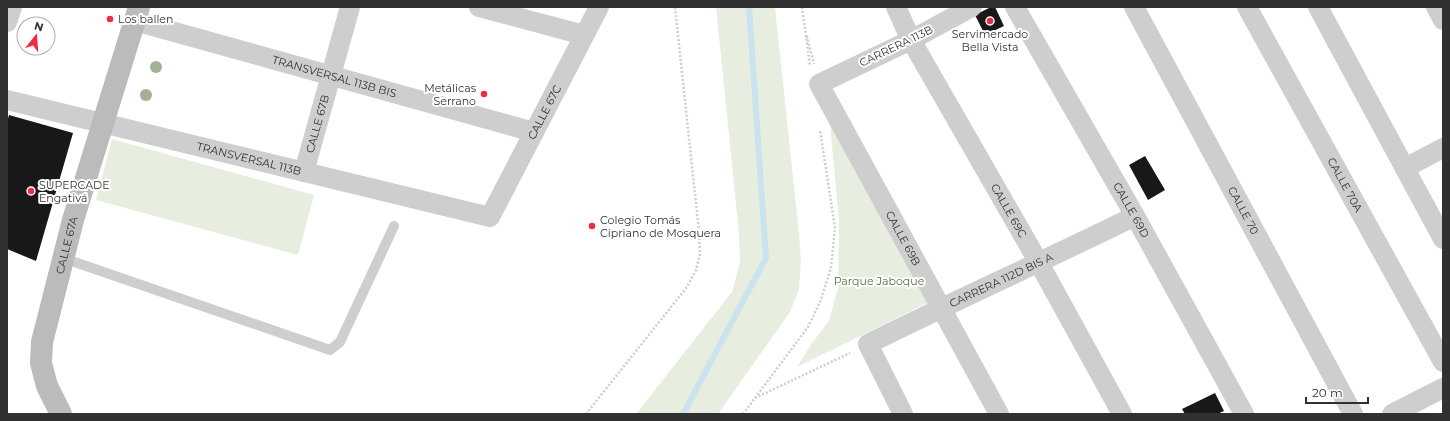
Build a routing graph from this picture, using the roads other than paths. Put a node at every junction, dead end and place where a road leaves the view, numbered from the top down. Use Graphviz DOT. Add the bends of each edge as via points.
graph roads {
  1 [pos="12,7"];
  2 [pos="350,7"];
  3 [pos="480,7"];
  4 [pos="599,7"];
  5 [pos="896,7"];
  6 [pos="972,7"];
  7 [pos="1015,7"];
  8 [pos="1134,7"];
  9 [pos="1247,7"];
  10 [pos="1318,7"];
  11 [pos="1436,7"];
  12 [pos="137,14"];
  13 [pos="1443,20"];
  14 [pos="7,22"];
  15 [pos="584,35"];
  16 [pos="911,40"];
  17 [pos="331,75"];
  18 [pos="815,79"];
  19 [pos="7,100"];
  20 [pos="104,123"];
  21 [pos="534,132"];
  22 [pos="1443,148"];
  23 [pos="1405,168"];
  24 [pos="304,172"];
  25 [pos="1134,216"];
  26 [pos="490,217"];
  27 [pos="394,226"];
  28 [pos="1443,240"];
  29 [pos="63,258"];
  30 [pos="1039,263"];
  31 [pos="941,307"];
  32 [pos="1443,362"];
  33 [pos="1443,388"];
  34 [pos="897,412"];
  35 [pos="61,414"];
  36 [pos="999,414"];
  37 [pos="1122,414"];
  38 [pos="1244,414"];
  39 [pos="1353,414"];
  40 [pos="1392,414"];
  1 -- 14 [label="street"];
  2 -- 17 [label="street, CALLE 67B"];
  3 -- 15 [label="street"];
  4 -- 15 [label="street, CALLE 67C"];
  5 -- 16 [label="street, CALLE 69C"];
  6 -- 16 [label="street, CARRERA 113B"];
  7 -- 25 [label="street, CALLE 69D"];
  8 -- 39 [label="street, CALLE 70"];
  9 -- 32 [label="street, CALLE 70A"];
  10 -- 23 [label="street"];
  11 -- 13 [label="street"];
  12 -- 17 [label="street, TRANSVERSAL 113B BIS"];
  12 -- 20 [label="street, CALLE 67A"];
  15 -- 21 [label="street, CALLE 67C"];
  16 -- 18 [label="street, CARRERA 113B"];
  16 -- 30 [label="street, CALLE 69C"];
  17 -- 21 [label="street, TRANSVERSAL 113B BIS"];
  17 -- 24 [label="street, CALLE 67B"];
  18 -- 31 [label="street, CALLE 69B"];
  19 -- 20 [label="street, TRANSVERSAL 113B"];
  20 -- 24 [label="street, TRANSVERSAL 113B"];
  20 -- 29 [label="street, CALLE 67A"];
  21 -- 26 [label="street, CALLE 67C"];
  22 -- 23 [label="street"];
  23 -- 28 [label="street"];
  24 -- 26 [label="street, TRANSVERSAL 113B"];
  25 -- 30 [label="street, CARRERA 112D BIS A"];
  25 -- 38 [label="street, CALLE 69D"];
  27 -- 29 [label="lane" via="340,342 330,350"];
  29 -- 35 [label="street, CALLE 67A" via="42,342 41,363 47,386"];
  30 -- 31 [label="street, CARRERA 112D BIS A"];
  30 -- 37 [label="street, CALLE 69C"];
  31 -- 34 [label="street, CARRERA 112D BIS A" via="868,344"];
  31 -- 36 [label="street, CALLE 69B"];
  33 -- 40 [label="street"];
}
